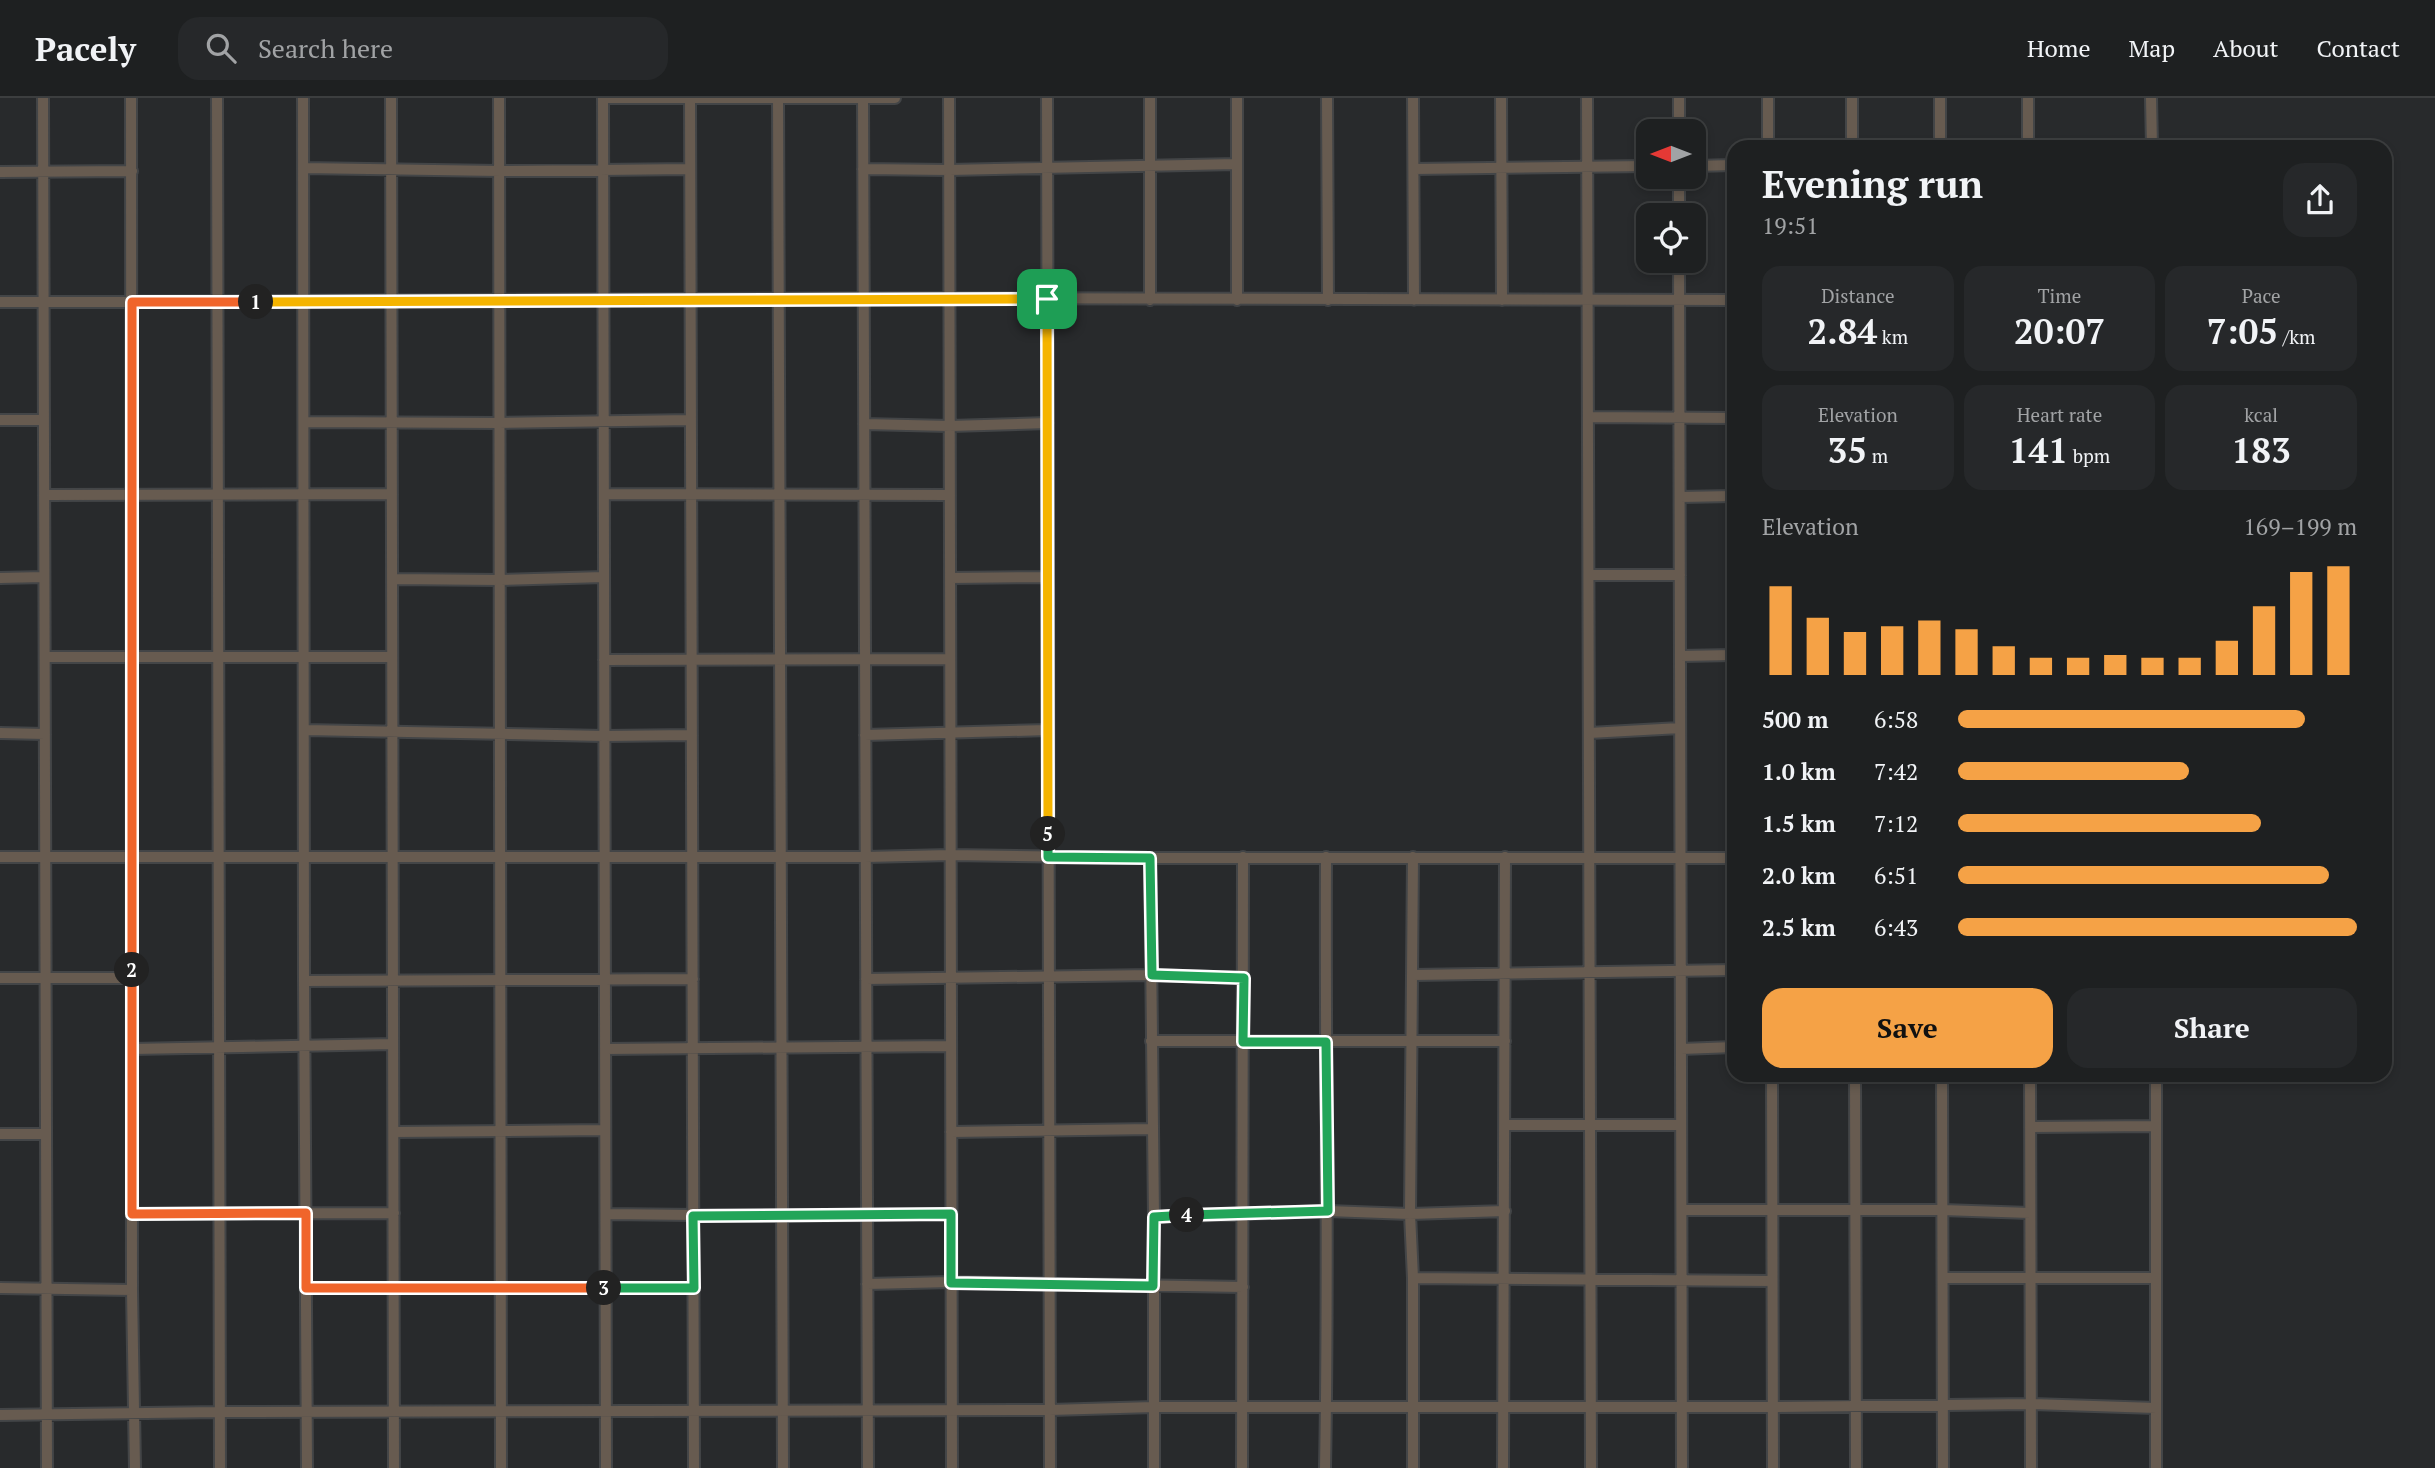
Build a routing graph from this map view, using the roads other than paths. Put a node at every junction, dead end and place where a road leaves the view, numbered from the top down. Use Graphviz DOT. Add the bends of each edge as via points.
graph roads {
  1 [pos="43,98"];
  2 [pos="131,98"];
  3 [pos="217,98"];
  4 [pos="303,98"];
  5 [pos="391,98"];
  6 [pos="499,98"];
  7 [pos="603,98"];
  8 [pos="690,98"];
  9 [pos="778,98"];
  10 [pos="895,98"];
  11 [pos="949,98"];
  12 [pos="1047,98"];
  13 [pos="1150,98"];
  14 [pos="1237,98"];
  15 [pos="1327,98"];
  16 [pos="1413,98"];
  17 [pos="1501,98"];
  18 [pos="1587,98"];
  19 [pos="1679,98"];
  20 [pos="1768,98"];
  21 [pos="1852,98"];
  22 [pos="1940,98"];
  23 [pos="2028,98"];
  24 [pos="2151,98"];
  25 [pos="863,99"];
  26 [pos="1679,119"];
  27 [pos="1768,140"];
  28 [pos="1852,140"];
  29 [pos="1940,140"];
  30 [pos="2028,140"];
  31 [pos="2152,140"];
  32 [pos="1237,164"];
  33 [pos="1150,165"];
  34 [pos="1727,165"];
  35 [pos="1636,166"];
  36 [pos="1706,166"];
  37 [pos="1047,167"];
  38 [pos="1588,167"];
  39 [pos="303,168"];
  40 [pos="1501,168"];
  41 [pos="690,169"];
  42 [pos="863,169"];
  43 [pos="1414,169"];
  44 [pos="391,170"];
  45 [pos="603,170"];
  46 [pos="949,170"];
  47 [pos="132,171"];
  48 [pos="499,171"];
  49 [pos="0,172"];
  50 [pos="44,172"];
  51 [pos="1679,273"];
  52 [pos="949,299"];
  53 [pos="1047,299"];
  54 [pos="603,300"];
  55 [pos="691,300"];
  56 [pos="779,300"];
  57 [pos="864,300"];
  58 [pos="1150,300"];
  59 [pos="1237,300"];
  60 [pos="1328,300"];
  61 [pos="1414,300"];
  62 [pos="1502,300"];
  63 [pos="1588,300"];
  64 [pos="1679,300"];
  65 [pos="1727,300"];
  66 [pos="0,302"];
  67 [pos="44,302"];
  68 [pos="132,302"];
  69 [pos="218,302"];
  70 [pos="304,302"];
  71 [pos="391,302"];
  72 [pos="500,302"];
  73 [pos="1588,417"];
  74 [pos="1679,418"];
  75 [pos="1727,418"];
  76 [pos="0,420"];
  77 [pos="44,420"];
  78 [pos="691,420"];
  79 [pos="304,422"];
  80 [pos="392,422"];
  81 [pos="604,422"];
  82 [pos="500,423"];
  83 [pos="1048,423"];
  84 [pos="864,424"];
  85 [pos="950,426"];
  86 [pos="780,493"];
  87 [pos="864,493"];
  88 [pos="392,494"];
  89 [pos="604,494"];
  90 [pos="691,494"];
  91 [pos="44,495"];
  92 [pos="132,495"];
  93 [pos="218,495"];
  94 [pos="304,495"];
  95 [pos="950,495"];
  96 [pos="1727,496"];
  97 [pos="1680,497"];
  98 [pos="1589,575"];
  99 [pos="1680,575"];
  100 [pos="1048,577"];
  101 [pos="0,578"];
  102 [pos="44,578"];
  103 [pos="604,578"];
  104 [pos="950,578"];
  105 [pos="392,579"];
  106 [pos="500,580"];
  107 [pos="1727,655"];
  108 [pos="132,656"];
  109 [pos="219,656"];
  110 [pos="304,656"];
  111 [pos="1680,656"];
  112 [pos="45,657"];
  113 [pos="392,657"];
  114 [pos="865,659"];
  115 [pos="950,659"];
  116 [pos="604,660"];
  117 [pos="692,660"];
  118 [pos="780,660"];
  119 [pos="1680,728"];
  120 [pos="304,730"];
  121 [pos="1048,730"];
  122 [pos="393,732"];
  123 [pos="0,733"];
  124 [pos="1589,733"];
  125 [pos="45,734"];
  126 [pos="501,734"];
  127 [pos="950,734"];
  128 [pos="692,735"];
  129 [pos="865,735"];
  130 [pos="604,736"];
  131 [pos="950,855"];
  132 [pos="0,857"];
  133 [pos="45,857"];
  134 [pos="132,857"];
  135 [pos="219,857"];
  136 [pos="305,857"];
  137 [pos="501,857"];
  138 [pos="605,857"];
  139 [pos="692,857"];
  140 [pos="781,857"];
  141 [pos="866,857"];
  142 [pos="1048,857"];
  143 [pos="393,858"];
  144 [pos="1150,858"];
  145 [pos="1243,858"];
  146 [pos="1326,858"];
  147 [pos="1413,858"];
  148 [pos="1506,858"];
  149 [pos="1589,858"];
  150 [pos="1681,858"];
  151 [pos="1727,858"];
  152 [pos="1727,970"];
  153 [pos="1681,971"];
  154 [pos="1590,972"];
  155 [pos="1505,973"];
  156 [pos="1152,975"];
  157 [pos="1413,975"];
  158 [pos="1049,977"];
  159 [pos="0,978"];
  160 [pos="45,978"];
  161 [pos="132,978"];
  162 [pos="951,978"];
  163 [pos="1244,978"];
  164 [pos="393,979"];
  165 [pos="693,979"];
  166 [pos="866,979"];
  167 [pos="501,980"];
  168 [pos="605,980"];
  169 [pos="304,981"];
  170 [pos="1151,1041"];
  171 [pos="1413,1041"];
  172 [pos="1505,1041"];
  173 [pos="1243,1042"];
  174 [pos="1326,1042"];
  175 [pos="393,1044"];
  176 [pos="951,1046"];
  177 [pos="305,1047"];
  178 [pos="866,1047"];
  179 [pos="1727,1047"];
  180 [pos="132,1048"];
  181 [pos="220,1048"];
  182 [pos="605,1048"];
  183 [pos="693,1048"];
  184 [pos="782,1048"];
  185 [pos="1681,1048"];
  186 [pos="1772,1082"];
  187 [pos="1854,1082"];
  188 [pos="1942,1082"];
  189 [pos="2030,1082"];
  190 [pos="2156,1082"];
  191 [pos="1505,1125"];
  192 [pos="1590,1125"];
  193 [pos="1681,1125"];
  194 [pos="2156,1126"];
  195 [pos="2030,1127"];
  196 [pos="1049,1129"];
  197 [pos="1152,1129"];
  198 [pos="605,1130"];
  199 [pos="394,1132"];
  200 [pos="502,1132"];
  201 [pos="951,1132"];
  202 [pos="0,1134"];
  203 [pos="46,1134"];
  204 [pos="1682,1210"];
  205 [pos="1772,1210"];
  206 [pos="1943,1210"];
  207 [pos="1328,1211"];
  208 [pos="1505,1211"];
  209 [pos="1242,1212"];
  210 [pos="1855,1212"];
  211 [pos="306,1213"];
  212 [pos="394,1213"];
  213 [pos="2030,1213"];
  214 [pos="132,1214"];
  215 [pos="220,1214"];
  216 [pos="606,1214"];
  217 [pos="867,1214"];
  218 [pos="951,1214"];
  219 [pos="1410,1214"];
  220 [pos="693,1216"];
  221 [pos="782,1216"];
  222 [pos="1154,1217"];
  223 [pos="1413,1278"];
  224 [pos="1943,1278"];
  225 [pos="2030,1278"];
  226 [pos="2155,1278"];
  227 [pos="1504,1279"];
  228 [pos="1590,1279"];
  229 [pos="1682,1280"];
  230 [pos="1772,1281"];
  231 [pos="867,1283"];
  232 [pos="951,1283"];
  233 [pos="1049,1284"];
  234 [pos="1153,1286"];
  235 [pos="1243,1287"];
  236 [pos="306,1288"];
  237 [pos="394,1288"];
  238 [pos="606,1288"];
  239 [pos="694,1288"];
  240 [pos="0,1289"];
  241 [pos="46,1289"];
  242 [pos="502,1289"];
  243 [pos="132,1290"];
  244 [pos="2030,1404"];
  245 [pos="1414,1405"];
  246 [pos="1503,1405"];
  247 [pos="1943,1405"];
  248 [pos="1241,1406"];
  249 [pos="1591,1406"];
  250 [pos="1682,1406"];
  251 [pos="1856,1406"];
  252 [pos="1154,1407"];
  253 [pos="1326,1407"];
  254 [pos="1773,1407"];
  255 [pos="952,1408"];
  256 [pos="2156,1408"];
  257 [pos="606,1410"];
  258 [pos="694,1410"];
  259 [pos="783,1410"];
  260 [pos="868,1410"];
  261 [pos="1050,1410"];
  262 [pos="394,1411"];
  263 [pos="501,1411"];
  264 [pos="219,1412"];
  265 [pos="307,1412"];
  266 [pos="135,1413"];
  267 [pos="0,1415"];
  268 [pos="47,1415"];
  269 [pos="47,1468"];
  270 [pos="135,1468"];
  271 [pos="220,1468"];
  272 [pos="307,1468"];
  273 [pos="394,1468"];
  274 [pos="501,1468"];
  275 [pos="606,1468"];
  276 [pos="694,1468"];
  277 [pos="783,1468"];
  278 [pos="868,1468"];
  279 [pos="952,1468"];
  280 [pos="1050,1468"];
  281 [pos="1154,1468"];
  282 [pos="1242,1468"];
  283 [pos="1325,1468"];
  284 [pos="1413,1468"];
  285 [pos="1503,1468"];
  286 [pos="1591,1468"];
  287 [pos="1682,1468"];
  288 [pos="1773,1468"];
  289 [pos="1856,1468"];
  290 [pos="1943,1468"];
  291 [pos="2031,1468"];
  292 [pos="2156,1468"];
  1 -- 50 [label="street"];
  2 -- 47 [label="street"];
  3 -- 69 [label="street"];
  4 -- 39 [label="street"];
  5 -- 44 [label="street"];
  6 -- 48 [label="street"];
  7 -- 8 [label="street"];
  7 -- 45 [label="street"];
  8 -- 9 [label="street"];
  8 -- 41 [label="street"];
  9 -- 25 [label="street"];
  9 -- 56 [label="street"];
  10 -- 25 [label="street"];
  11 -- 46 [label="street"];
  12 -- 37 [label="street"];
  13 -- 33 [label="street"];
  14 -- 32 [label="street"];
  15 -- 60 [label="street"];
  16 -- 43 [label="street"];
  17 -- 40 [label="street"];
  18 -- 38 [label="street"];
  19 -- 26 [label="street"];
  20 -- 27 [label="street"];
  21 -- 28 [label="street"];
  22 -- 29 [label="street"];
  23 -- 30 [label="street"];
  24 -- 31 [label="street"];
  25 -- 42 [label="street"];
  32 -- 33 [label="street"];
  32 -- 59 [label="street"];
  33 -- 37 [label="street"];
  33 -- 58 [label="street"];
  34 -- 36 [label="street"];
  35 -- 38 [label="street"];
  37 -- 46 [label="street"];
  37 -- 53 [label="street"];
  38 -- 40 [label="street"];
  38 -- 63 [label="street"];
  39 -- 44 [label="street"];
  39 -- 70 [label="street"];
  40 -- 43 [label="street"];
  40 -- 62 [label="street"];
  41 -- 45 [label="street"];
  41 -- 55 [label="street"];
  42 -- 46 [label="street"];
  42 -- 57 [label="street"];
  43 -- 61 [label="street"];
  44 -- 48 [label="street"];
  44 -- 71 [label="street"];
  45 -- 48 [label="street"];
  45 -- 54 [label="street"];
  46 -- 52 [label="street"];
  47 -- 50 [label="street"];
  47 -- 68 [label="street"];
  48 -- 72 [label="street"];
  49 -- 50 [label="street"];
  50 -- 67 [label="street"];
  51 -- 64 [label="street"];
  52 -- 53 [label="street"];
  52 -- 57 [label="street"];
  52 -- 85 [label="street"];
  53 -- 58 [label="street"];
  53 -- 83 [label="street"];
  54 -- 55 [label="street"];
  54 -- 72 [label="street"];
  54 -- 81 [label="street"];
  55 -- 56 [label="street"];
  55 -- 78 [label="street"];
  56 -- 57 [label="street"];
  56 -- 86 [label="street"];
  57 -- 84 [label="street"];
  58 -- 59 [label="street"];
  59 -- 60 [label="street"];
  60 -- 61 [label="street"];
  61 -- 62 [label="street"];
  62 -- 63 [label="street"];
  63 -- 64 [label="street"];
  63 -- 73 [label="street"];
  64 -- 65 [label="street"];
  64 -- 74 [label="street"];
  66 -- 67 [label="street"];
  67 -- 68 [label="street"];
  67 -- 77 [label="street"];
  68 -- 69 [label="street"];
  68 -- 92 [label="street"];
  69 -- 70 [label="street"];
  69 -- 93 [label="street"];
  70 -- 71 [label="street"];
  70 -- 79 [label="street"];
  71 -- 72 [label="street"];
  71 -- 80 [label="street"];
  72 -- 82 [label="street"];
  73 -- 74 [label="street"];
  73 -- 98 [label="street"];
  74 -- 75 [label="street"];
  74 -- 97 [label="street"];
  76 -- 77 [label="street"];
  77 -- 91 [label="street"];
  78 -- 81 [label="street"];
  78 -- 90 [label="street"];
  79 -- 80 [label="street"];
  79 -- 94 [label="street"];
  80 -- 82 [label="street"];
  80 -- 88 [label="street"];
  81 -- 82 [label="street"];
  81 -- 89 [label="street"];
  82 -- 106 [label="street"];
  83 -- 85 [label="street"];
  83 -- 100 [label="street"];
  84 -- 85 [label="street"];
  84 -- 87 [label="street"];
  85 -- 95 [label="street"];
  86 -- 87 [label="street"];
  86 -- 90 [label="street"];
  86 -- 118 [label="street"];
  87 -- 95 [label="street"];
  87 -- 114 [label="street"];
  88 -- 94 [label="street"];
  88 -- 105 [label="street"];
  89 -- 90 [label="street"];
  89 -- 103 [label="street"];
  90 -- 117 [label="street"];
  91 -- 92 [label="street"];
  91 -- 102 [label="street"];
  92 -- 93 [label="street"];
  92 -- 108 [label="street"];
  93 -- 94 [label="street"];
  93 -- 109 [label="street"];
  94 -- 110 [label="street"];
  95 -- 104 [label="street"];
  96 -- 97 [label="street"];
  97 -- 99 [label="street"];
  98 -- 99 [label="street"];
  98 -- 124 [label="street"];
  99 -- 111 [label="street"];
  100 -- 104 [label="street"];
  100 -- 121 [label="street"];
  101 -- 102 [label="street"];
  102 -- 112 [label="street"];
  103 -- 106 [label="street"];
  103 -- 116 [label="street"];
  104 -- 115 [label="street"];
  105 -- 106 [label="street"];
  105 -- 113 [label="street"];
  106 -- 126 [label="street"];
  107 -- 111 [label="street"];
  108 -- 109 [label="street"];
  108 -- 112 [label="street"];
  108 -- 134 [label="street"];
  109 -- 110 [label="street"];
  109 -- 135 [label="street"];
  110 -- 113 [label="street"];
  110 -- 120 [label="street"];
  111 -- 119 [label="street"];
  112 -- 125 [label="street"];
  113 -- 122 [label="street"];
  114 -- 115 [label="street"];
  114 -- 118 [label="street"];
  114 -- 129 [label="street"];
  115 -- 127 [label="street"];
  116 -- 117 [label="street"];
  116 -- 130 [label="street"];
  117 -- 118 [label="street"];
  117 -- 128 [label="street"];
  118 -- 140 [label="street"];
  119 -- 124 [label="street"];
  119 -- 150 [label="street"];
  120 -- 122 [label="street"];
  120 -- 136 [label="street"];
  121 -- 127 [label="street"];
  121 -- 142 [label="street"];
  122 -- 126 [label="street"];
  122 -- 143 [label="street"];
  123 -- 125 [label="street"];
  124 -- 149 [label="street"];
  125 -- 133 [label="street"];
  126 -- 130 [label="street"];
  126 -- 137 [label="street"];
  127 -- 129 [label="street"];
  127 -- 131 [label="street"];
  128 -- 130 [label="street"];
  128 -- 139 [label="street"];
  129 -- 141 [label="street"];
  130 -- 138 [label="street"];
  131 -- 141 [label="street"];
  131 -- 142 [label="street"];
  131 -- 162 [label="street"];
  132 -- 133 [label="street"];
  133 -- 134 [label="street"];
  133 -- 160 [label="street"];
  134 -- 135 [label="street"];
  134 -- 161 [label="street"];
  135 -- 136 [label="street"];
  135 -- 181 [label="street"];
  136 -- 143 [label="street"];
  136 -- 169 [label="street"];
  137 -- 138 [label="street"];
  137 -- 143 [label="street"];
  137 -- 167 [label="street"];
  138 -- 139 [label="street"];
  138 -- 168 [label="street"];
  139 -- 140 [label="street"];
  139 -- 165 [label="street"];
  140 -- 141 [label="street"];
  140 -- 184 [label="street"];
  141 -- 166 [label="street"];
  142 -- 144 [label="street"];
  142 -- 158 [label="street"];
  143 -- 164 [label="street"];
  144 -- 145 [label="street"];
  144 -- 156 [label="street"];
  145 -- 146 [label="street"];
  145 -- 163 [label="street"];
  146 -- 147 [label="street"];
  146 -- 174 [label="street"];
  147 -- 148 [label="street"];
  147 -- 157 [label="street"];
  148 -- 149 [label="street"];
  148 -- 155 [label="street"];
  149 -- 150 [label="street"];
  149 -- 154 [label="street"];
  150 -- 151 [label="street"];
  150 -- 153 [label="street"];
  152 -- 153 [label="street"];
  153 -- 154 [label="street"];
  153 -- 185 [label="street"];
  154 -- 155 [label="street"];
  154 -- 192 [label="street"];
  155 -- 157 [label="street"];
  155 -- 172 [label="street"];
  156 -- 158 [label="street"];
  156 -- 163 [label="street"];
  156 -- 170 [label="street"];
  157 -- 171 [label="street"];
  158 -- 162 [label="street"];
  158 -- 196 [label="street"];
  159 -- 160 [label="street"];
  160 -- 161 [label="street"];
  160 -- 203 [label="street"];
  161 -- 180 [label="street"];
  162 -- 166 [label="street"];
  162 -- 176 [label="street"];
  163 -- 173 [label="street"];
  164 -- 167 [label="street"];
  164 -- 169 [label="street"];
  164 -- 175 [label="street"];
  165 -- 168 [label="street"];
  165 -- 183 [label="street"];
  166 -- 178 [label="street"];
  167 -- 168 [label="street"];
  167 -- 200 [label="street"];
  168 -- 182 [label="street"];
  169 -- 177 [label="street"];
  170 -- 173 [label="street"];
  170 -- 197 [label="street"];
  171 -- 172 [label="street"];
  171 -- 174 [label="street"];
  171 -- 219 [label="street"];
  172 -- 191 [label="street"];
  173 -- 174 [label="street"];
  173 -- 209 [label="street"];
  174 -- 207 [label="street"];
  175 -- 177 [label="street"];
  175 -- 199 [label="street"];
  176 -- 178 [label="street"];
  176 -- 201 [label="street"];
  177 -- 181 [label="street"];
  177 -- 211 [label="street"];
  178 -- 184 [label="street"];
  178 -- 217 [label="street"];
  179 -- 185 [label="street"];
  180 -- 181 [label="street"];
  180 -- 214 [label="street"];
  181 -- 215 [label="street"];
  182 -- 183 [label="street"];
  182 -- 198 [label="street"];
  183 -- 184 [label="street"];
  183 -- 220 [label="street"];
  184 -- 221 [label="street"];
  185 -- 193 [label="street"];
  186 -- 205 [label="street"];
  187 -- 210 [label="street"];
  188 -- 206 [label="street"];
  189 -- 195 [label="street"];
  190 -- 194 [label="street"];
  191 -- 192 [label="street"];
  191 -- 208 [label="street"];
  192 -- 193 [label="street"];
  192 -- 228 [label="street"];
  193 -- 204 [label="street"];
  194 -- 195 [label="street"];
  194 -- 226 [label="street"];
  195 -- 213 [label="street"];
  196 -- 197 [label="street"];
  196 -- 201 [label="street"];
  196 -- 233 [label="street"];
  197 -- 222 [label="street"];
  198 -- 200 [label="street"];
  198 -- 216 [label="street"];
  199 -- 200 [label="street"];
  199 -- 212 [label="street"];
  200 -- 242 [label="street"];
  201 -- 218 [label="street"];
  202 -- 203 [label="street"];
  203 -- 241 [label="street"];
  204 -- 205 [label="street"];
  204 -- 229 [label="street"];
  205 -- 210 [label="street"];
  205 -- 230 [label="street"];
  206 -- 210 [label="street"];
  206 -- 213 [label="street"];
  206 -- 224 [label="street"];
  207 -- 209 [label="street"];
  207 -- 219 [label="street"];
  207 -- 253 [label="street"];
  208 -- 219 [label="street"];
  208 -- 227 [label="street"];
  209 -- 222 [label="street"];
  209 -- 235 [label="street"];
  210 -- 251 [label="street"];
  211 -- 212 [label="street"];
  211 -- 215 [label="street"];
  211 -- 236 [label="street"];
  212 -- 237 [label="street"];
  213 -- 225 [label="street"];
  214 -- 215 [label="street"];
  214 -- 243 [label="street"];
  215 -- 264 [label="street"];
  216 -- 220 [label="street"];
  216 -- 238 [label="street"];
  217 -- 218 [label="street"];
  217 -- 221 [label="street"];
  217 -- 231 [label="street"];
  218 -- 232 [label="street"];
  219 -- 223 [label="street"];
  220 -- 221 [label="street"];
  220 -- 239 [label="street"];
  221 -- 259 [label="street"];
  222 -- 234 [label="street"];
  223 -- 227 [label="street"];
  223 -- 245 [label="street"];
  224 -- 225 [label="street"];
  224 -- 247 [label="street"];
  225 -- 226 [label="street"];
  225 -- 244 [label="street"];
  226 -- 256 [label="street"];
  227 -- 228 [label="street"];
  227 -- 246 [label="street"];
  228 -- 229 [label="street"];
  228 -- 249 [label="street"];
  229 -- 230 [label="street"];
  229 -- 250 [label="street"];
  230 -- 254 [label="street"];
  231 -- 232 [label="street"];
  231 -- 260 [label="street"];
  232 -- 233 [label="street"];
  232 -- 255 [label="street"];
  233 -- 234 [label="street"];
  233 -- 261 [label="street"];
  234 -- 235 [label="street"];
  234 -- 252 [label="street"];
  235 -- 248 [label="street"];
  236 -- 237 [label="street"];
  236 -- 265 [label="street"];
  237 -- 242 [label="street"];
  237 -- 262 [label="street"];
  238 -- 239 [label="street"];
  238 -- 242 [label="street"];
  238 -- 257 [label="street"];
  239 -- 258 [label="street"];
  240 -- 241 [label="street"];
  241 -- 243 [label="street"];
  241 -- 268 [label="street"];
  242 -- 263 [label="street"];
  243 -- 266 [label="street"];
  244 -- 247 [label="street"];
  244 -- 256 [label="street"];
  244 -- 291 [label="street"];
  245 -- 246 [label="street"];
  245 -- 253 [label="street"];
  245 -- 284 [label="street"];
  246 -- 249 [label="street"];
  246 -- 285 [label="street"];
  247 -- 251 [label="street"];
  247 -- 290 [label="street"];
  248 -- 252 [label="street"];
  248 -- 253 [label="street"];
  248 -- 282 [label="street"];
  249 -- 250 [label="street"];
  249 -- 286 [label="street"];
  250 -- 254 [label="street"];
  250 -- 287 [label="street"];
  251 -- 254 [label="street"];
  251 -- 289 [label="street"];
  252 -- 261 [label="street"];
  252 -- 281 [label="street"];
  253 -- 283 [label="street"];
  254 -- 288 [label="street"];
  255 -- 260 [label="street"];
  255 -- 261 [label="street"];
  255 -- 279 [label="street"];
  256 -- 292 [label="street"];
  257 -- 258 [label="street"];
  257 -- 263 [label="street"];
  257 -- 275 [label="street"];
  258 -- 259 [label="street"];
  258 -- 276 [label="street"];
  259 -- 260 [label="street"];
  259 -- 277 [label="street"];
  260 -- 278 [label="street"];
  261 -- 280 [label="street"];
  262 -- 263 [label="street"];
  262 -- 265 [label="street"];
  262 -- 273 [label="street"];
  263 -- 274 [label="street"];
  264 -- 265 [label="street"];
  264 -- 266 [label="street"];
  264 -- 271 [label="street"];
  265 -- 272 [label="street"];
  266 -- 268 [label="street"];
  266 -- 270 [label="street"];
  267 -- 268 [label="street"];
  268 -- 269 [label="street"];
}
